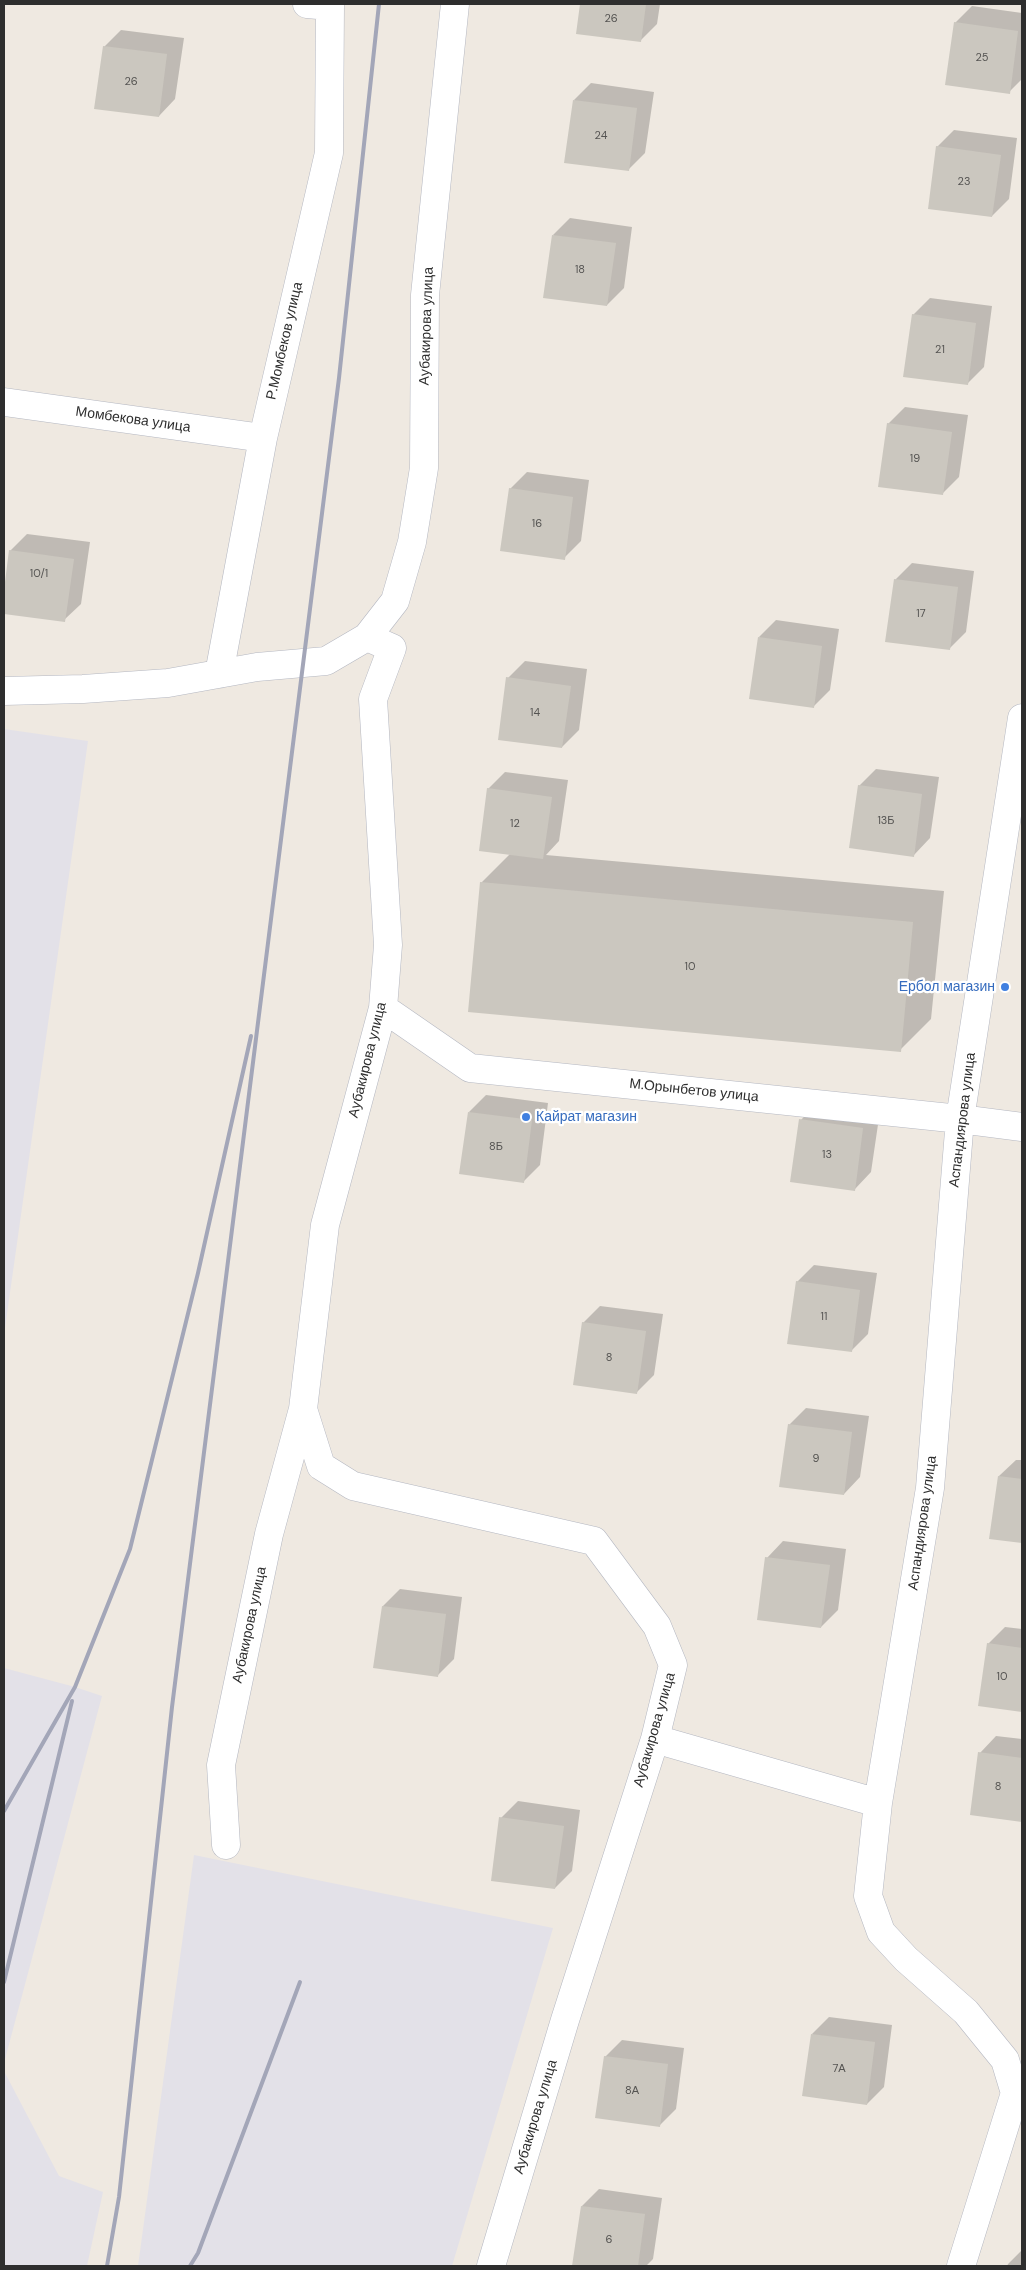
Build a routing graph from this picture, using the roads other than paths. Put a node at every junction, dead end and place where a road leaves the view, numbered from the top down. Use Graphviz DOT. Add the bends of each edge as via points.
graph roads {
  1 [pos="455,4"];
  2 [pos="323,5"];
  3 [pos="4,402"];
  4 [pos="263,438"];
  5 [pos="368,637"];
  6 [pos="219,674"];
  7 [pos="4,691"];
  8 [pos="1022,718"];
  9 [pos="383,1008"];
  10 [pos="960,1119"];
  11 [pos="1022,1127"];
  12 [pos="303,1408"];
  13 [pos="655,1739"];
  14 [pos="878,1803"];
  15 [pos="226,1845"];
  16 [pos="491,2266"];
  17 [pos="961,2266"];
  1 -- 5 [label="street, Аубакирова улица" via="425,295 424,468 412,542 395,601"];
  2 -- 4 [label="street, Р.Момбеков улица" via="329,153"];
  3 -- 4 [label="street, Момбекова улица"];
  4 -- 6 [label="street, Р.Момбеков улица"];
  5 -- 6 [label="street, Аубакирова улица" via="326,661"];
  5 -- 9 [label="street, Аубакирова улица" via="392,648 373,699 388,945"];
  6 -- 7 [label="street, Аубакирова улица" via="159,683"];
  8 -- 10 [label="street, Аспандиярова улица"];
  9 -- 10 [label="street, М.Орынбетов улица" via="470,1068"];
  9 -- 12 [label="street, Аубакирова улица" via="325,1226"];
  10 -- 11 [label="street, М.Орынбетов улица"];
  10 -- 14 [label="street, Аспандиярова улица" via="930,1488"];
  12 -- 13 [label="street, Аубакирова улица" via="321,1466 353,1486 594,1541 657,1626 674,1665"];
  12 -- 15 [label="street, Аубакирова улица" via="269,1534 221,1765"];
  13 -- 14 [label="street"];
  13 -- 16 [label="street, Аубакирова улица"];
  14 -- 17 [label="street, Аспандиярова улица" via="868,1896 881,1932 906,1960 966,2012 1005,2060 1015,2093"];
}
